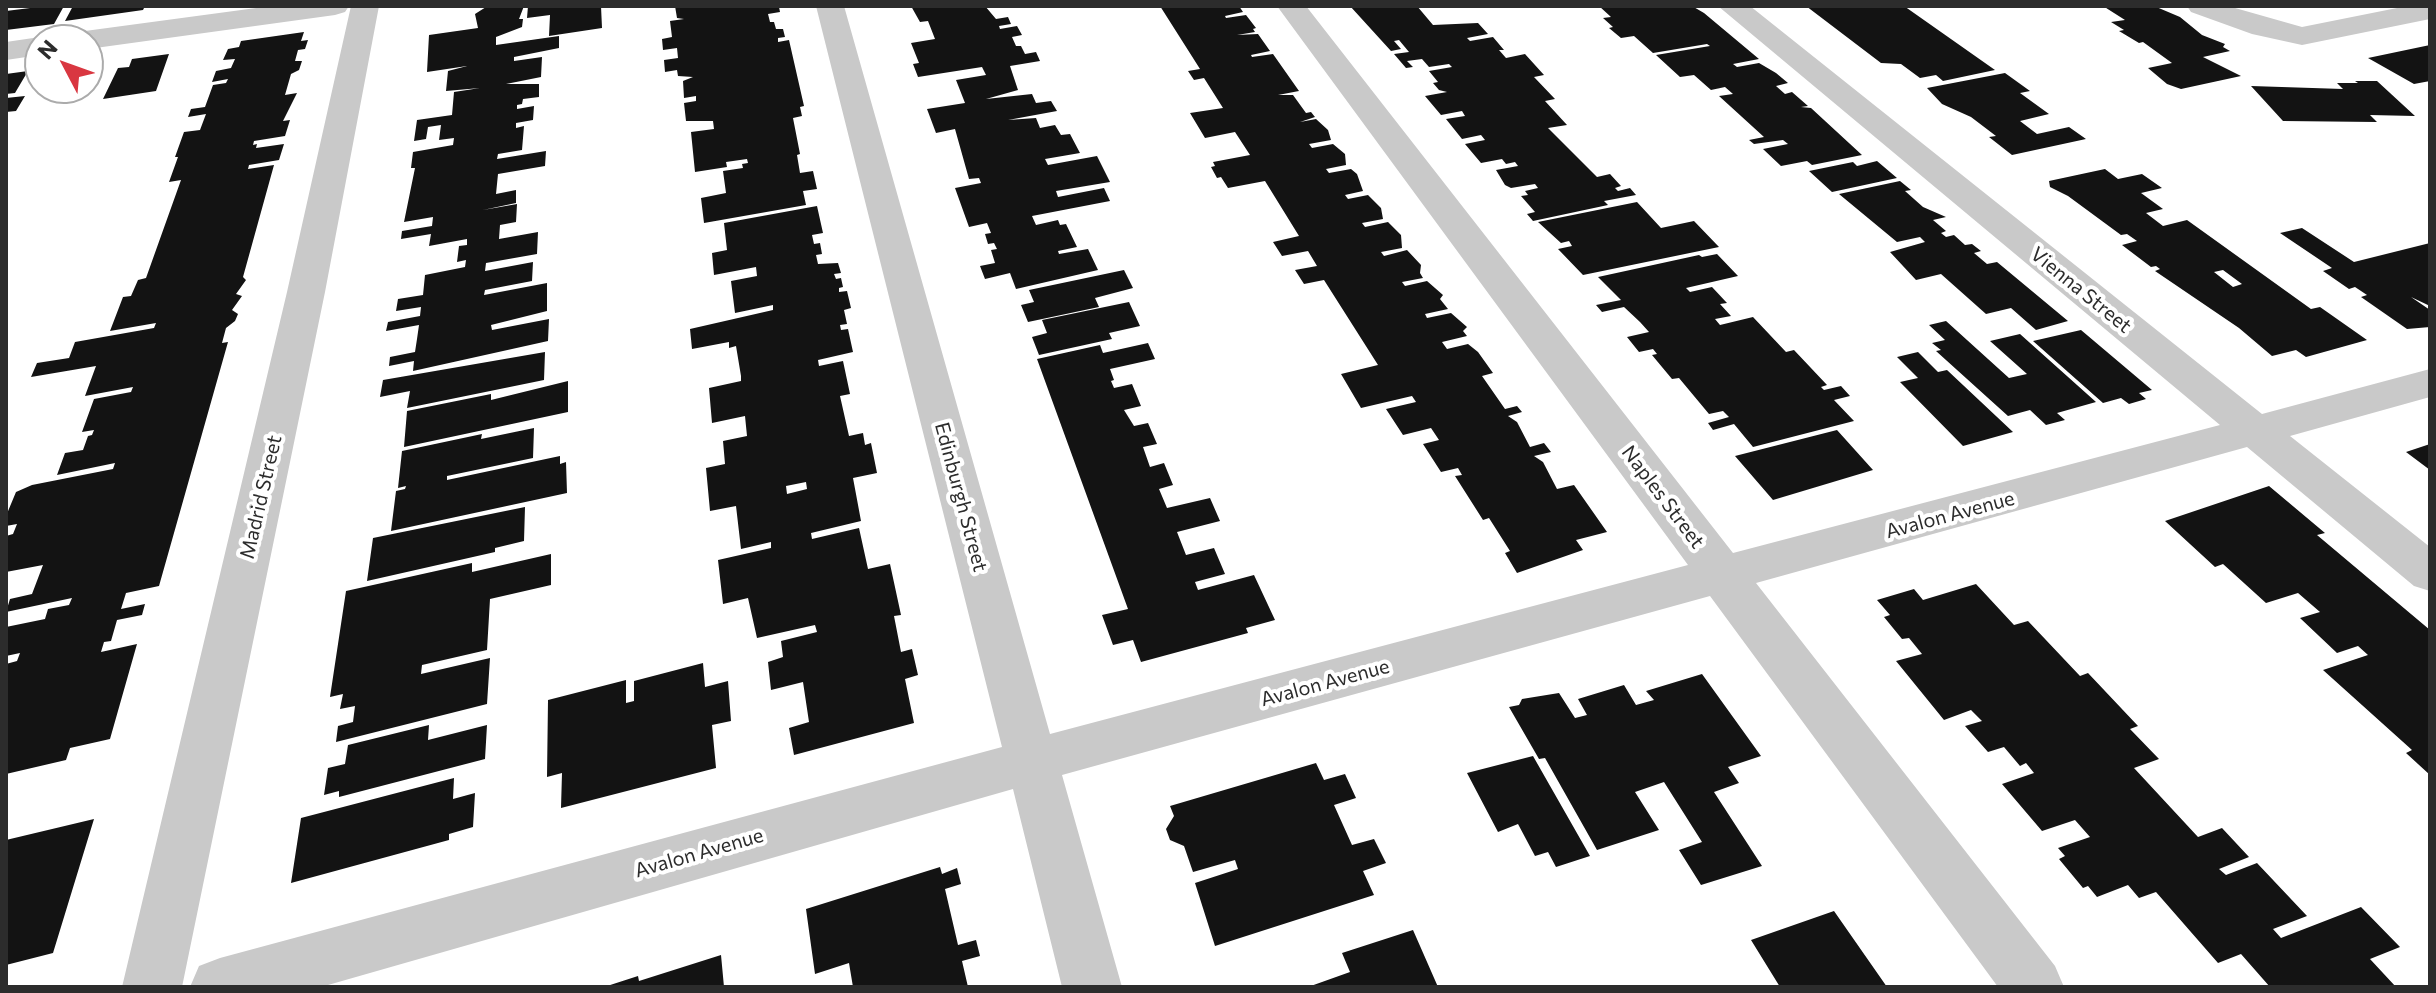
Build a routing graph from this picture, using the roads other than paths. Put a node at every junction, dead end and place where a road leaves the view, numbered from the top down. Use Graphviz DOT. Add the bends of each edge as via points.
graph roads {
  1 [pos="335,6"];
  2 [pos="365,6"];
  3 [pos="830,6"];
  4 [pos="1291,6"];
  5 [pos="1732,6"];
  6 [pos="2201,6"];
  7 [pos="2430,10"];
  8 [pos="104,37"];
  9 [pos="2430,383"];
  10 [pos="2256,432"];
  11 [pos="2430,573"];
  12 [pos="1723,577"];
  13 [pos="1032,761"];
  14 [pos="152,987"];
  15 [pos="220,987"];
  16 [pos="1092,987"];
  17 [pos="2034,987"];
  1 -- 8 [label="street"];
  2 -- 14 [label="street, Madrid Street"];
  3 -- 13 [label="street, Edinburgh Street"];
  4 -- 12 [label="street, Naples Street"];
  5 -- 10 [label="street, Vienna Street"];
  6 -- 7 [label="street" via="2302,36"];
  9 -- 10 [label="street, Avalon Avenue"];
  10 -- 11 [label="street, Vienna Street"];
  10 -- 12 [label="street, Avalon Avenue"];
  12 -- 13 [label="street, Avalon Avenue"];
  12 -- 17 [label="street, Naples Street"];
  13 -- 15 [label="street, Avalon Avenue"];
  13 -- 16 [label="street, Edinburgh Street"];
}
